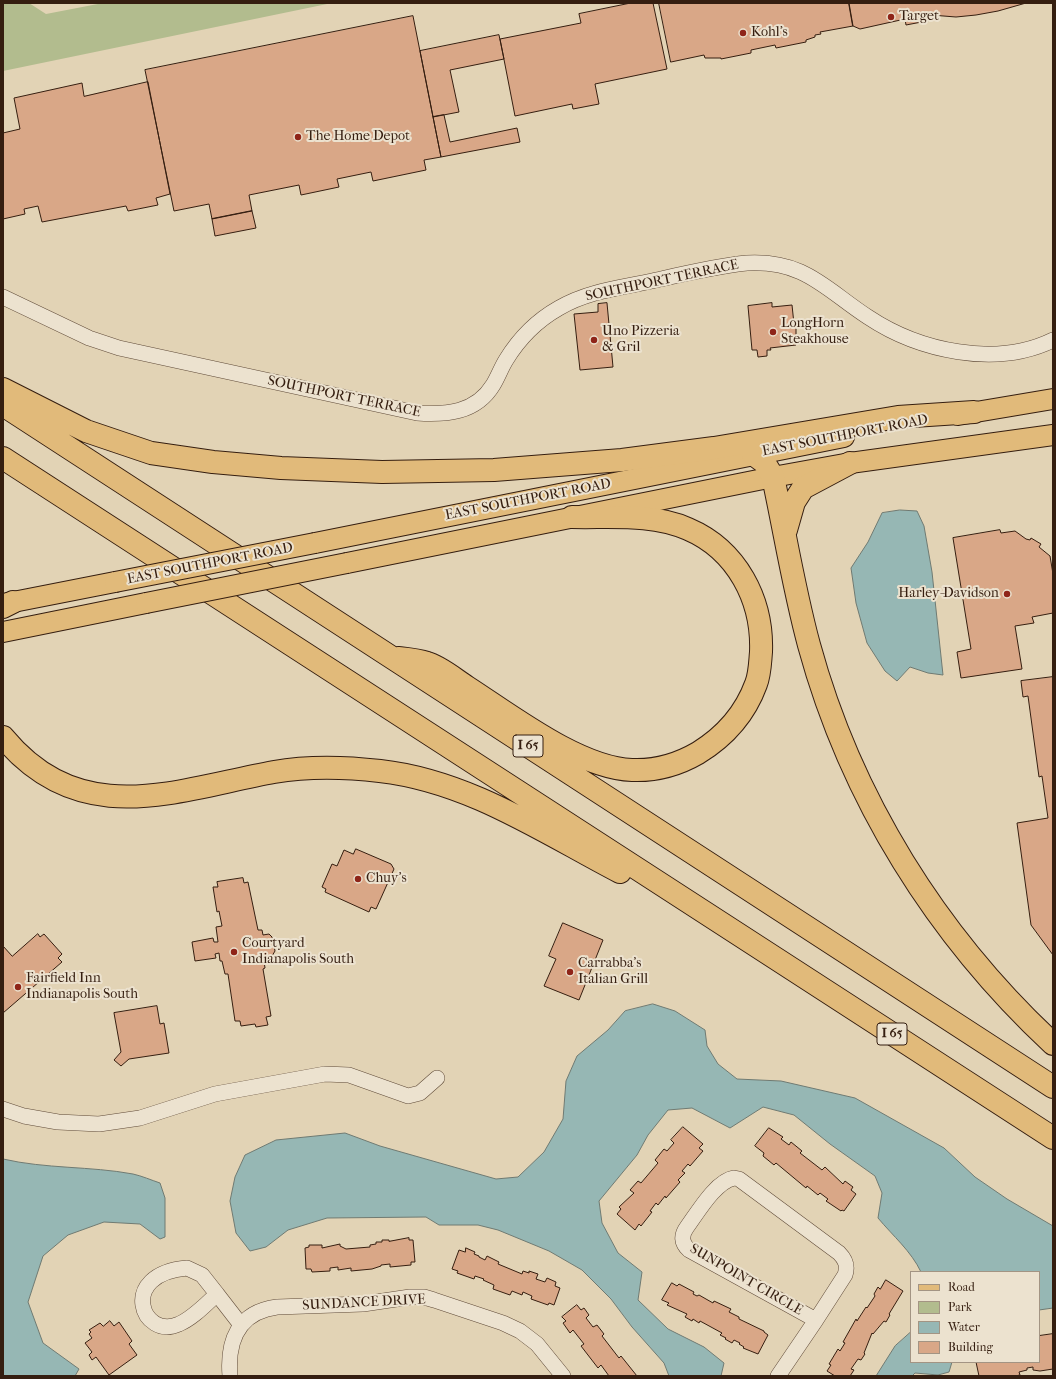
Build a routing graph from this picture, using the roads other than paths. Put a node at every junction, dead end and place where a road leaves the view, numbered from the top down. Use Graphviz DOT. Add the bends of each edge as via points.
graph roads {
  1 [pos="3,297"];
  2 [pos="1053,340"];
  3 [pos="3,389"];
  4 [pos="1053,399"];
  5 [pos="3,405"];
  6 [pos="974,412"];
  7 [pos="1053,435"];
  8 [pos="754,454"];
  9 [pos="3,458"];
  10 [pos="850,463"];
  11 [pos="773,477"];
  12 [pos="572,517"];
  13 [pos="785,533"];
  14 [pos="6,605"];
  15 [pos="3,632"];
  16 [pos="389,656"];
  17 [pos="3,737"];
  18 [pos="731,929"];
  19 [pos="1053,1044"];
  20 [pos="437,1078"];
  21 [pos="1053,1087"];
  22 [pos="3,1109"];
  23 [pos="1053,1138"];
  24 [pos="217,1294"];
  25 [pos="816,1320"];
  26 [pos="241,1325"];
  27 [pos="230,1376"];
  28 [pos="563,1376"];
  29 [pos="778,1376"];
  1 -- 2 [label="street, SOUTHPORT TERRACE" via="89,338 119,348 417,414 459,412 481,400 529,328 567,304 590,294 747,264 774,264 803,272 827,285 858,310 889,329 936,347 1002,353"];
  3 -- 6 [label="highway" via="86,431 151,453 281,468 382,472 494,470 622,460 714,448 898,416"];
  4 -- 6 [label="main road, EAST SOUTHPORT ROAD"];
  5 -- 16 [label="highway, I 65"];
  6 -- 8 [label="main road, EAST SOUTHPORT ROAD"];
  7 -- 10 [label="main road, EAST SOUTHPORT ROAD"];
  8 -- 11 [label="highway" via="764,462"];
  8 -- 14 [label="main road, EAST SOUTHPORT ROAD, bridge"];
  9 -- 18 [label="highway, I 65"];
  10 -- 11 [label="main road, EAST SOUTHPORT ROAD"];
  10 -- 13 [label="highway" via="803,488 794,502"];
  11 -- 12 [label="main road, EAST SOUTHPORT ROAD"];
  11 -- 13 [label="highway"];
  12 -- 15 [label="main road, EAST SOUTHPORT ROAD, bridge"];
  12 -- 16 [label="highway" via="645,518 688,529 713,544 738,568 759,614 762,633 760,667 756,684 742,711 714,743 686,760 645,770 600,764 568,751 428,663"];
  13 -- 19 [label="highway" via="803,619 821,684 852,765 876,814 919,888 956,938 994,986"];
  16 -- 21 [label="highway, I 65"];
  17 -- 18 [label="highway" via="21,757 52,778 82,791 112,797 147,796 276,772 318,768 381,771 426,780 504,809"];
  18 -- 23 [label="highway, I 65"];
  20 -- 22 [label="street" via="420,1093 408,1096 349,1075 325,1074 215,1094 140,1118 99,1124 58,1122"];
  24 -- 24 [label="street" via="202,1275 181,1268 167,1271 146,1286 142,1301 144,1311 152,1321 170,1327 189,1318"];
  24 -- 26 [label="street"];
  25 -- 25 [label="street, SUNPOINT CIRCLE" via="845,1276 846,1264 843,1257 739,1179 724,1181 684,1230 682,1240 686,1248"];
  25 -- 29 [label="street, SUNPOINT CIRCLE"];
  26 -- 27 [label="street, SUNDANCE DRIVE" via="230,1349"];
  26 -- 28 [label="street, SUNDANCE DRIVE" via="252,1315 270,1308 364,1304 424,1297 520,1331 537,1344"];
}
